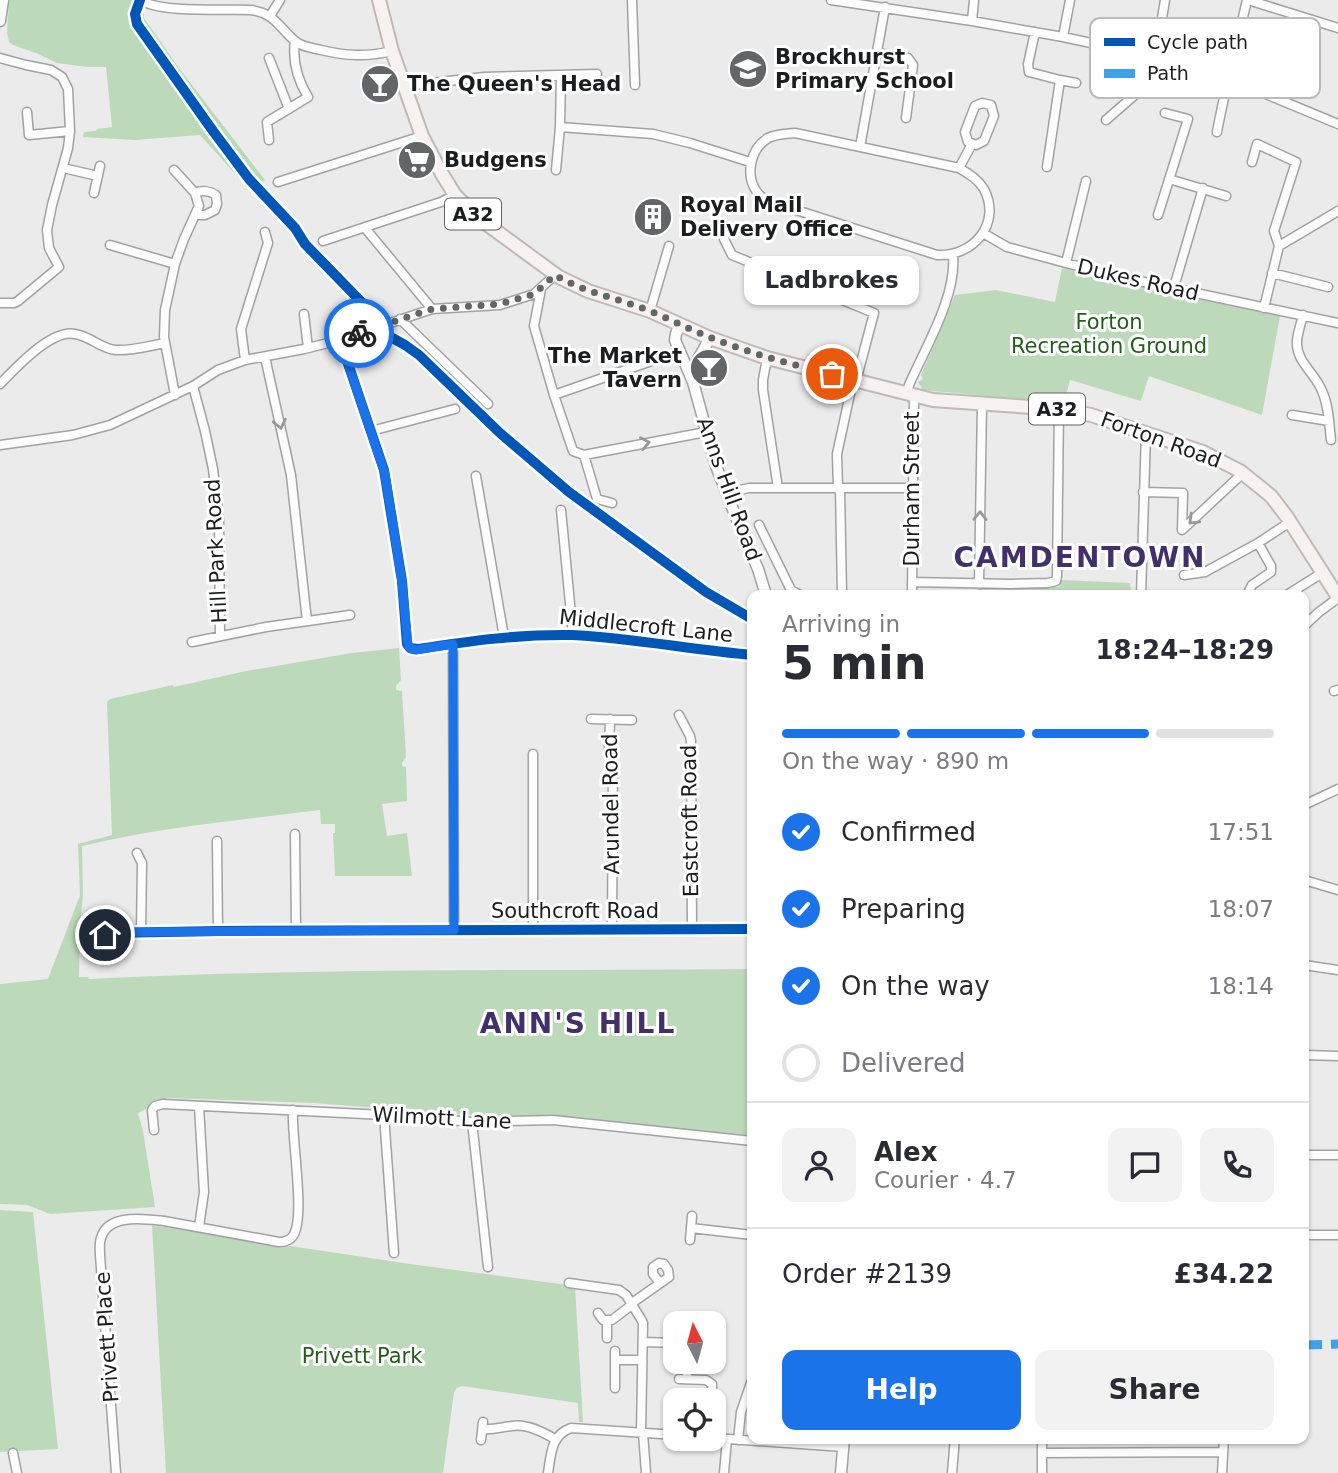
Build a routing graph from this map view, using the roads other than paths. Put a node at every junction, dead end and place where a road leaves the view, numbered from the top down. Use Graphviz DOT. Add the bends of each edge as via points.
graph roads {
  1 [pos="3,0"];
  2 [pos="142,0"];
  3 [pos="280,0"];
  4 [pos="379,0"];
  5 [pos="632,0"];
  6 [pos="831,0"];
  7 [pos="974,0"];
  8 [pos="1070,0"];
  9 [pos="1165,0"];
  10 [pos="1247,0"];
  11 [pos="209,4"];
  12 [pos="881,4"];
  13 [pos="270,16"];
  14 [pos="1162,18"];
  15 [pos="1242,18"];
  16 [pos="1306,18"];
  17 [pos="0,20"];
  18 [pos="972,21"];
  19 [pos="1320,22"];
  20 [pos="1338,28"];
  21 [pos="1035,32"];
  22 [pos="1063,37"];
  23 [pos="295,41"];
  24 [pos="1090,43"];
  25 [pos="392,51"];
  26 [pos="877,53"];
  27 [pos="0,58"];
  28 [pos="269,58"];
  29 [pos="597,74"];
  30 [pos="561,75"];
  31 [pos="1060,80"];
  32 [pos="1076,83"];
  33 [pos="635,85"];
  34 [pos="404,86"];
  35 [pos="1131,98"];
  36 [pos="1223,98"];
  37 [pos="1275,98"];
  38 [pos="289,109"];
  39 [pos="27,112"];
  40 [pos="1165,113"];
  41 [pos="905,118"];
  42 [pos="1106,120"];
  43 [pos="1338,124"];
  44 [pos="560,127"];
  45 [pos="70,131"];
  46 [pos="1217,132"];
  47 [pos="29,135"];
  48 [pos="19,136"];
  49 [pos="422,136"];
  50 [pos="269,140"];
  51 [pos="972,144"];
  52 [pos="860,147"];
  53 [pos="750,162"];
  54 [pos="1252,162"];
  55 [pos="1047,167"];
  56 [pos="63,168"];
  57 [pos="959,168"];
  58 [pos="174,170"];
  59 [pos="556,170"];
  60 [pos="1169,179"];
  61 [pos="1086,181"];
  62 [pos="278,182"];
  63 [pos="1203,188"];
  64 [pos="94,193"];
  65 [pos="195,193"];
  66 [pos="455,195"];
  67 [pos="1226,196"];
  68 [pos="1338,211"];
  69 [pos="196,215"];
  70 [pos="1158,215"];
  71 [pos="723,225"];
  72 [pos="365,228"];
  73 [pos="265,232"];
  74 [pos="983,233"];
  75 [pos="323,241"];
  76 [pos="110,245"];
  77 [pos="669,246"];
  78 [pos="1279,246"];
  79 [pos="953,254"];
  80 [pos="1066,263"];
  81 [pos="175,264"];
  82 [pos="1272,273"];
  83 [pos="555,275"];
  84 [pos="1174,287"];
  85 [pos="1328,287"];
  86 [pos="541,289"];
  87 [pos="0,303"];
  88 [pos="1264,308"];
  89 [pos="432,309"];
  90 [pos="649,311"];
  91 [pos="304,314"];
  92 [pos="1303,315"];
  93 [pos="400,319"];
  94 [pos="1338,323"];
  95 [pos="679,325"];
  96 [pos="710,338"];
  97 [pos="340,340"];
  98 [pos="165,344"];
  99 [pos="308,348"];
  100 [pos="680,351"];
  101 [pos="265,357"];
  102 [pos="767,358"];
  103 [pos="245,360"];
  104 [pos="854,380"];
  105 [pos="693,382"];
  106 [pos="0,384"];
  107 [pos="193,386"];
  108 [pos="175,395"];
  109 [pos="910,395"];
  110 [pos="554,396"];
  111 [pos="488,404"];
  112 [pos="982,404"];
  113 [pos="455,409"];
  114 [pos="1059,409"];
  115 [pos="1292,415"];
  116 [pos="1329,421"];
  117 [pos="371,431"];
  118 [pos="706,432"];
  119 [pos="1146,432"];
  120 [pos="1331,440"];
  121 [pos="0,446"];
  122 [pos="584,455"];
  123 [pos="1242,472"];
  124 [pos="476,476"];
  125 [pos="778,488"];
  126 [pos="839,488"];
  127 [pos="912,488"];
  128 [pos="1143,492"];
  129 [pos="727,493"];
  130 [pos="612,503"];
  131 [pos="561,510"];
  132 [pos="1290,522"];
  133 [pos="759,525"];
  134 [pos="1258,543"];
  135 [pos="1322,573"];
  136 [pos="1184,575"];
  137 [pos="912,582"];
  138 [pos="979,584"];
  139 [pos="764,590"];
  140 [pos="791,590"];
  141 [pos="842,590"];
  142 [pos="912,590"];
  143 [pos="1142,590"];
  144 [pos="1250,590"];
  145 [pos="1295,590"];
  146 [pos="1338,597"];
  147 [pos="350,615"];
  148 [pos="307,621"];
  149 [pos="1309,621"];
  150 [pos="220,635"];
  151 [pos="573,635"];
  152 [pos="504,637"];
  153 [pos="192,642"];
  154 [pos="453,644"];
  155 [pos="747,654"];
  156 [pos="679,715"];
  157 [pos="591,719"];
  158 [pos="610,719"];
  159 [pos="632,720"];
  160 [pos="533,754"];
  161 [pos="1338,789"];
  162 [pos="1309,801"];
  163 [pos="295,834"];
  164 [pos="217,841"];
  165 [pos="137,853"];
  166 [pos="1309,881"];
  167 [pos="1338,890"];
  168 [pos="747,929"];
  169 [pos="454,930"];
  170 [pos="533,930"];
  171 [pos="612,930"];
  172 [pos="692,930"];
  173 [pos="218,931"];
  174 [pos="296,931"];
  175 [pos="141,932"];
  176 [pos="105,935"];
  177 [pos="1309,966"];
  178 [pos="1338,970"];
  179 [pos="1309,1055"];
  180 [pos="1338,1056"];
  181 [pos="199,1106"];
  182 [pos="293,1110"];
  183 [pos="383,1115"];
  184 [pos="472,1122"];
  185 [pos="154,1130"];
  186 [pos="747,1140"];
  187 [pos="1309,1155"];
  188 [pos="1338,1155"];
  189 [pos="692,1216"];
  190 [pos="199,1227"];
  191 [pos="691,1228"];
  192 [pos="747,1234"];
  193 [pos="1309,1235"];
  194 [pos="1338,1235"];
  195 [pos="690,1240"];
  196 [pos="394,1253"];
  197 [pos="488,1267"];
  198 [pos="569,1283"];
  199 [pos="660,1283"];
  200 [pos="632,1304"];
  201 [pos="598,1313"];
  202 [pos="607,1320"];
  203 [pos="607,1338"];
  204 [pos="643,1342"];
  205 [pos="663,1343"];
  206 [pos="642,1360"];
  207 [pos="684,1374"];
  208 [pos="615,1388"];
  209 [pos="712,1388"];
  210 [pos="747,1395"];
  211 [pos="642,1433"];
  212 [pos="663,1434"];
  213 [pos="555,1439"];
  214 [pos="727,1439"];
  215 [pos="481,1440"];
  216 [pos="738,1440"];
  217 [pos="747,1440"];
  218 [pos="844,1444"];
  219 [pos="954,1444"];
  220 [pos="1042,1444"];
  221 [pos="1224,1444"];
  222 [pos="1223,1452"];
  223 [pos="13,1453"];
  224 [pos="1042,1453"];
  225 [pos="16,1473"];
  226 [pos="116,1473"];
  227 [pos="548,1473"];
  228 [pos="646,1473"];
  229 [pos="724,1473"];
  230 [pos="841,1473"];
  231 [pos="952,1473"];
  232 [pos="1042,1473"];
  233 [pos="1222,1473"];
  1 -- 17 [label="street"];
  2 -- 11 [label="street" via="156,7"];
  3 -- 13 [label="street"];
  4 -- 25 [label="main road, A32"];
  5 -- 33 [label="street"];
  6 -- 12 [label="street"];
  7 -- 18 [label="street"];
  8 -- 22 [label="street"];
  9 -- 14 [label="street"];
  10 -- 15 [label="street"];
  10 -- 16 [label="street"];
  11 -- 13 [label="street"];
  12 -- 18 [label="street"];
  12 -- 26 [label="street"];
  13 -- 23 [label="street"];
  18 -- 21 [label="street"];
  19 -- 20 [label="street"];
  21 -- 22 [label="street"];
  21 -- 31 [label="street" via="1030,72"];
  22 -- 24 [label="street"];
  23 -- 25 [label="street" via="353,56"];
  23 -- 38 [label="street" via="295,69 308,97"];
  25 -- 34 [label="main road, A32"];
  26 -- 41 [label="street" via="908,58 912,65"];
  26 -- 52 [label="street"];
  27 -- 45 [label="street" via="59,74 69,93"];
  28 -- 38 [label="street"];
  29 -- 30 [label="street"];
  30 -- 34 [label="street"];
  30 -- 44 [label="street"];
  31 -- 32 [label="street"];
  31 -- 55 [label="street"];
  34 -- 49 [label="main road, A32"];
  35 -- 42 [label="street"];
  36 -- 46 [label="street"];
  37 -- 43 [label="street"];
  38 -- 50 [label="street" via="267,122"];
  39 -- 47 [label="street"];
  40 -- 60 [label="street" via="1188,119"];
  44 -- 53 [label="street" via="653,134"];
  44 -- 59 [label="street"];
  45 -- 47 [label="street"];
  45 -- 56 [label="street"];
  47 -- 48 [label="street"];
  49 -- 62 [label="street"];
  49 -- 66 [label="main road, A32"];
  51 -- 51 [label="street" via="965,132 975,106 991,105 994,116 984,141"];
  51 -- 57 [label="street"];
  52 -- 53 [label="street" via="795,133 778,134 758,146"];
  52 -- 57 [label="street"];
  53 -- 79 [label="street" via="756,191 765,200 937,255"];
  54 -- 78 [label="street" via="1257,145 1296,162 1274,230"];
  56 -- 64 [label="street" via="99,171"];
  56 -- 87 [label="street" via="47,230 49,248 61,271 18,301"];
  57 -- 74 [label="street" via="984,189 988,214"];
  58 -- 65 [label="street"];
  60 -- 63 [label="street"];
  60 -- 70 [label="street"];
  61 -- 80 [label="street"];
  63 -- 67 [label="street"];
  63 -- 84 [label="street"];
  65 -- 69 [label="street"];
  65 -- 69 [label="street" via="211,192 217,200 215,210"];
  66 -- 72 [label="street"];
  66 -- 83 [label="main road, A32"];
  68 -- 78 [label="street"];
  69 -- 81 [label="street"];
  71 -- 104 [label="street" via="732,254 874,313"];
  72 -- 75 [label="street"];
  72 -- 89 [label="street"];
  73 -- 103 [label="street" via="272,242 241,329"];
  74 -- 79 [label="street" via="970,247"];
  74 -- 80 [label="street, Dukes Road" via="1007,247"];
  76 -- 81 [label="street"];
  77 -- 90 [label="street"];
  78 -- 82 [label="street"];
  79 -- 109 [label="street, Durham Street" via="953,278 946,301 909,385"];
  80 -- 84 [label="street, Dukes Road"];
  81 -- 98 [label="street" via="165,310"];
  82 -- 85 [label="street"];
  82 -- 88 [label="street"];
  83 -- 86 [label="street"];
  83 -- 90 [label="main road, A32"];
  84 -- 88 [label="street, Dukes Road"];
  86 -- 89 [label="street" via="500,304"];
  86 -- 110 [label="street" via="534,326"];
  88 -- 92 [label="street, Dukes Road"];
  89 -- 93 [label="street"];
  90 -- 95 [label="main road, A32"];
  91 -- 99 [label="street"];
  92 -- 94 [label="street, Dukes Road"];
  92 -- 116 [label="street" via="1298,352 1319,382"];
  93 -- 97 [label="street"];
  93 -- 111 [label="street"];
  95 -- 96 [label="main road, Forton Road / A32"];
  95 -- 100 [label="street, Anns Hill Road" via="675,337"];
  96 -- 102 [label="main road, Forton Road / A32"];
  96 -- 105 [label="street"];
  97 -- 99 [label="street"];
  97 -- 117 [label="street"];
  98 -- 106 [label="street" via="114,349 77,334 65,334 34,353"];
  98 -- 108 [label="street"];
  99 -- 101 [label="street"];
  100 -- 105 [label="street, Anns Hill Road"];
  100 -- 110 [label="street"];
  101 -- 103 [label="street"];
  101 -- 148 [label="street, one-way" via="291,475"];
  102 -- 104 [label="main road, Forton Road / A32"];
  102 -- 125 [label="street" via="763,390"];
  103 -- 107 [label="street"];
  104 -- 109 [label="main road, Forton Road / A32"];
  104 -- 126 [label="street" via="837,454"];
  105 -- 118 [label="street, Anns Hill Road"];
  107 -- 108 [label="street"];
  107 -- 150 [label="street, Hill Park Road" via="208,444 219,520"];
  108 -- 121 [label="street" via="93,430"];
  109 -- 112 [label="main road, Forton Road / A32"];
  109 -- 127 [label="street, Durham Street"];
  110 -- 122 [label="street" via="573,452"];
  112 -- 114 [label="main road, Forton Road / A32"];
  138 -- 112 [label="street, one-way"];
  113 -- 117 [label="street"];
  114 -- 119 [label="main road, Forton Road / A32"];
  114 -- 138 [label="street" via="1056,581"];
  115 -- 116 [label="street"];
  116 -- 120 [label="street"];
  117 -- 154 [label="street, Middlecroft Lane" via="386,479 407,644 411,649"];
  122 -- 118 [label="street, one-way"];
  118 -- 129 [label="street, Anns Hill Road"];
  119 -- 123 [label="main road, Forton Road / A32"];
  119 -- 128 [label="street"];
  122 -- 130 [label="street" via="597,499"];
  123 -- 128 [label="street, one-way" via="1182,530 1183,493"];
  123 -- 132 [label="main road, Forton Road / A32" via="1271,496"];
  124 -- 152 [label="street"];
  125 -- 126 [label="street"];
  125 -- 129 [label="street"];
  126 -- 127 [label="street"];
  126 -- 141 [label="street"];
  127 -- 137 [label="street, Durham Street"];
  128 -- 143 [label="street"];
  129 -- 139 [label="street, Anns Hill Road"];
  131 -- 151 [label="street"];
  132 -- 134 [label="street"];
  132 -- 135 [label="main road, Forton Road / A32"];
  133 -- 140 [label="street"];
  134 -- 136 [label="street" via="1205,572"];
  134 -- 144 [label="street" via="1271,572"];
  135 -- 145 [label="street"];
  135 -- 146 [label="main road, Forton Road / A32"];
  137 -- 138 [label="street"];
  137 -- 142 [label="street, Durham Street"];
  146 -- 149 [label="street"];
  147 -- 148 [label="street"];
  148 -- 150 [label="street"];
  150 -- 153 [label="street"];
  151 -- 152 [label="street, Middlecroft Lane"];
  151 -- 155 [label="street, Middlecroft Lane"];
  152 -- 154 [label="street, Middlecroft Lane"];
  154 -- 169 [label="street"];
  156 -- 172 [label="street, Eastcroft Road" via="691,741"];
  157 -- 158 [label="street, Arundel Road"];
  158 -- 159 [label="street, Arundel Road"];
  158 -- 171 [label="street, Arundel Road"];
  160 -- 170 [label="street"];
  161 -- 162 [label="street"];
  163 -- 174 [label="street"];
  164 -- 173 [label="street"];
  165 -- 175 [label="street" via="142,863"];
  166 -- 167 [label="street"];
  168 -- 172 [label="street, Southcroft Road"];
  169 -- 170 [label="street, Southcroft Road"];
  169 -- 174 [label="street, Southcroft Road"];
  170 -- 171 [label="street, Southcroft Road"];
  171 -- 172 [label="street, Southcroft Road"];
  173 -- 174 [label="street, Southcroft Road"];
  173 -- 175 [label="street, Southcroft Road"];
  175 -- 176 [label="street, Southcroft Road"];
  177 -- 178 [label="street"];
  179 -- 180 [label="street"];
  181 -- 182 [label="street, Wilmott Lane"];
  181 -- 185 [label="street, Wilmott Lane" via="155,1106"];
  181 -- 190 [label="street" via="204,1192"];
  182 -- 183 [label="street, Wilmott Lane"];
  182 -- 190 [label="street" via="299,1209 292,1237 279,1242"];
  183 -- 184 [label="street, Wilmott Lane"];
  183 -- 196 [label="street"];
  184 -- 186 [label="street, Wilmott Lane" via="552,1120"];
  184 -- 197 [label="street"];
  187 -- 188 [label="street"];
  189 -- 191 [label="street"];
  190 -- 226 [label="street, Privett Place" via="129,1220 112,1223 100,1242"];
  191 -- 192 [label="street"];
  191 -- 195 [label="street"];
  193 -- 194 [label="street"];
  198 -- 200 [label="street" via="619,1290"];
  199 -- 200 [label="street"];
  200 -- 202 [label="street"];
  200 -- 204 [label="street" via="643,1323"];
  201 -- 202 [label="street"];
  202 -- 203 [label="street"];
  204 -- 205 [label="street"];
  204 -- 206 [label="street"];
  206 -- 208 [label="street" via="615,1355"];
  206 -- 211 [label="street"];
  207 -- 209 [label="street" via="683,1379 706,1380"];
  210 -- 216 [label="street"];
  211 -- 212 [label="street"];
  211 -- 213 [label="street" via="571,1428"];
  211 -- 228 [label="street"];
  213 -- 215 [label="street" via="516,1425 498,1429 483,1425"];
  213 -- 227 [label="street"];
  214 -- 216 [label="street"];
  214 -- 229 [label="street"];
  216 -- 217 [label="street"];
  218 -- 230 [label="street"];
  219 -- 231 [label="street"];
  220 -- 224 [label="street"];
  221 -- 222 [label="street"];
  222 -- 224 [label="street"];
  222 -- 233 [label="street"];
  223 -- 225 [label="street"];
  224 -- 232 [label="street"];
}
